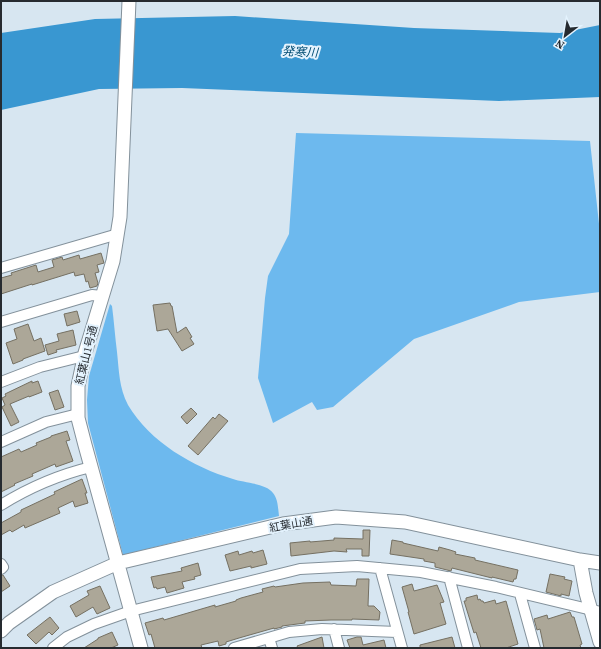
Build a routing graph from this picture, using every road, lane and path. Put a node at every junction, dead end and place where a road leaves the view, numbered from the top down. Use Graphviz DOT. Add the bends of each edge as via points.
graph roads {
  1 [pos="129,1"];
  2 [pos="118,234"];
  3 [pos="1,268"];
  4 [pos="102,296"];
  5 [pos="1,322"];
  6 [pos="84,356"];
  7 [pos="1,382"];
  8 [pos="78,414"];
  9 [pos="1,442"];
  10 [pos="91,467"];
  11 [pos="1,505"];
  12 [pos="580,560"];
  13 [pos="118,563"];
  14 [pos="600,563"];
  15 [pos="1,564"];
  16 [pos="380,568"];
  17 [pos="1,569"];
  18 [pos="449,578"];
  19 [pos="520,594"];
  20 [pos="131,611"];
  21 [pos="596,612"];
  22 [pos="334,629"];
  23 [pos="1,631"];
  24 [pos="397,632"];
  25 [pos="270,638"];
  26 [pos="600,642"];
  27 [pos="53,648"];
  28 [pos="141,648"];
  29 [pos="234,648"];
  30 [pos="272,648"];
  31 [pos="339,648"];
  32 [pos="402,648"];
  33 [pos="468,648"];
  34 [pos="535,648"];
  1 -- 2 [label="street, 紅葉山1号通"];
  2 -- 3 [label="street"];
  2 -- 4 [label="street, 紅葉山1号通"];
  4 -- 5 [label="street" via="92,295"];
  4 -- 6 [label="street, 紅葉山1号通"];
  6 -- 7 [label="street" via="40,367"];
  6 -- 8 [label="street, 紅葉山1号通" via="78,386"];
  8 -- 9 [label="street" via="46,422"];
  8 -- 10 [label="street, 紅葉山1号通"];
  10 -- 11 [label="street" via="67,472"];
  10 -- 13 [label="street, 紅葉山1号通"];
  12 -- 13 [label="street, 紅葉山通" via="405,522 336,517 283,524"];
  12 -- 14 [label="street, 紅葉山通"];
  12 -- 21 [label="street"];
  13 -- 20 [label="street, 紅葉山1号通"];
  13 -- 23 [label="street, 紅葉山通" via="53,592"];
  15 -- 17 [label="street"];
  16 -- 18 [label="street"];
  16 -- 20 [label="street" via="357,566 300,569"];
  16 -- 24 [label="street"];
  18 -- 19 [label="street"];
  18 -- 33 [label="street"];
  19 -- 21 [label="street"];
  19 -- 34 [label="street"];
  20 -- 27 [label="street" via="94,624 67,637"];
  20 -- 28 [label="street, 紅葉山1号通"];
  21 -- 26 [label="street"];
  22 -- 24 [label="street"];
  22 -- 25 [label="street" via="289,632"];
  22 -- 31 [label="street"];
  24 -- 32 [label="street"];
  25 -- 29 [label="street"];
  25 -- 30 [label="street"];
}
